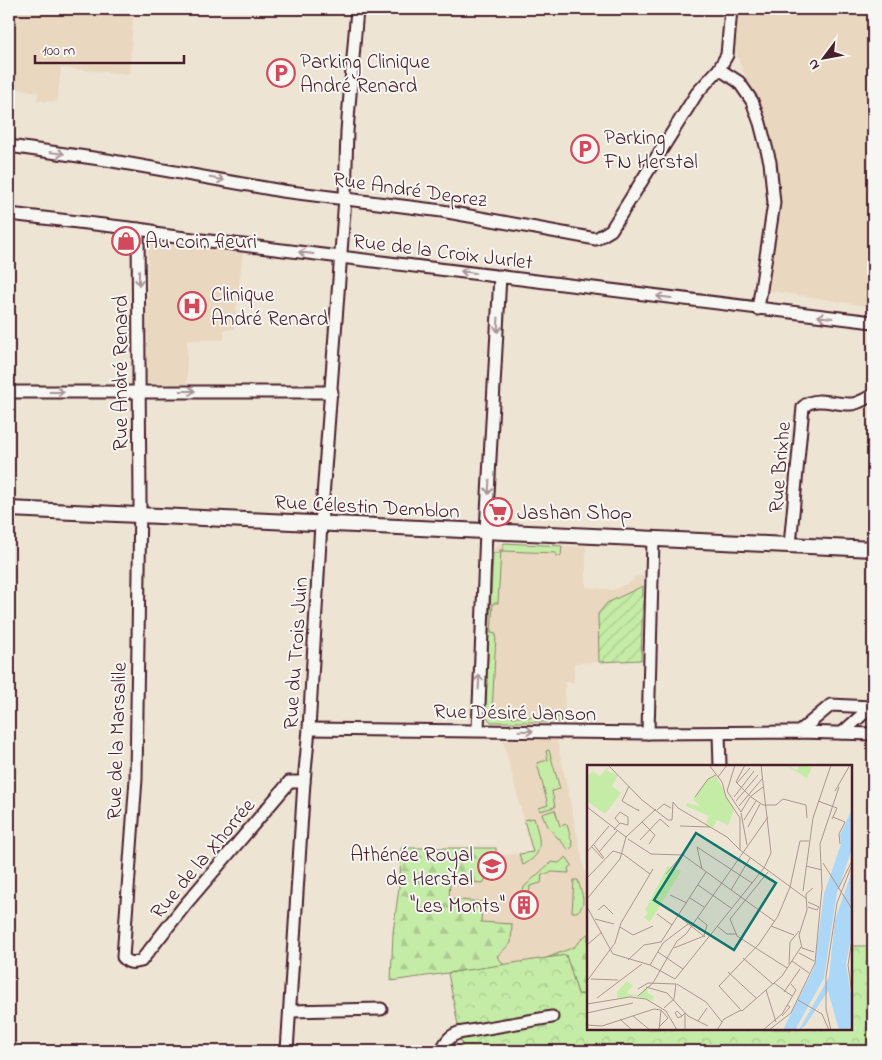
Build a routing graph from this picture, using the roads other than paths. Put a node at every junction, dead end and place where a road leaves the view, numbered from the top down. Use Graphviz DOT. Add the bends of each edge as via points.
graph roads {
  1 [pos="357,9"];
  2 [pos="731,9"];
  3 [pos="719,70"];
  4 [pos="9,146"];
  5 [pos="345,198"];
  6 [pos="9,214"];
  7 [pos="138,229"];
  8 [pos="341,257"];
  9 [pos="500,276"];
  10 [pos="758,309"];
  11 [pos="873,322"];
  12 [pos="9,392"];
  13 [pos="139,392"];
  14 [pos="332,392"];
  15 [pos="873,395"];
  16 [pos="9,509"];
  17 [pos="139,516"];
  18 [pos="322,524"];
  19 [pos="486,531"];
  20 [pos="653,540"];
  21 [pos="790,545"];
  22 [pos="873,549"];
  23 [pos="872,706"];
  24 [pos="310,729"];
  25 [pos="478,730"];
  26 [pos="799,732"];
  27 [pos="648,733"];
  28 [pos="719,733"];
  29 [pos="842,733"];
  30 [pos="873,734"];
  31 [pos="720,765"];
  32 [pos="304,782"];
  33 [pos="131,963"];
  34 [pos="381,1009"];
  35 [pos="290,1011"];
  36 [pos="552,1018"];
  37 [pos="288,1051"];
  38 [pos="442,1051"];
  1 -- 5 [label="street, Rue du Trois Juin"];
  2 -- 3 [label="street" via="726,56"];
  3 -- 5 [label="street, Rue André Deprez" via="697,92 611,230 596,239 442,211"];
  3 -- 10 [label="street" via="739,82 752,101 770,162 774,203"];
  4 -- 5 [label="street, Rue André Deprez, one-way" via="282,191"];
  5 -- 8 [label="street, Rue du Trois Juin"];
  6 -- 7 [label="street, Rue de la Croix Jurlet"];
  8 -- 7 [label="street, Rue de la Croix Jurlet, one-way" via="154,234"];
  7 -- 13 [label="street, Rue André Renard, one-way"];
  9 -- 8 [label="street, Rue de la Croix Jurlet, one-way"];
  8 -- 14 [label="street, Rue du Trois Juin"];
  10 -- 9 [label="street, Rue de la Croix Jurlet, one-way"];
  9 -- 19 [label="street, one-way"];
  11 -- 10 [label="street, Rue de la Croix Jurlet, one-way"];
  12 -- 13 [label="street, one-way"];
  13 -- 14 [label="street, one-way"];
  13 -- 17 [label="street, Rue André Renard"];
  14 -- 18 [label="street, Rue du Trois Juin"];
  15 -- 21 [label="street, Rue Brixhe" via="853,404 818,401 803,407"];
  16 -- 17 [label="street, Rue Célestin Demblon"];
  17 -- 18 [label="street, Rue Célestin Demblon"];
  17 -- 33 [label="street, Rue de la Marsalile" via="136,779 123,957"];
  18 -- 19 [label="street, Rue Célestin Demblon"];
  18 -- 24 [label="street, Rue du Trois Juin"];
  19 -- 20 [label="street, Rue Célestin Demblon"];
  25 -- 19 [label="street, one-way"];
  20 -- 21 [label="street, Rue Célestin Demblon"];
  20 -- 27 [label="street"];
  21 -- 22 [label="street, Rue Célestin Demblon"];
  23 -- 26 [label="street" via="831,705"];
  23 -- 29 [label="street"];
  24 -- 25 [label="street, Rue Désiré Janson"];
  24 -- 32 [label="street, Rue du Trois Juin"];
  25 -- 27 [label="street, Rue Désiré Janson, one-way"];
  26 -- 28 [label="street, Rue Désiré Janson"];
  26 -- 29 [label="street, Rue Désiré Janson"];
  27 -- 28 [label="street, Rue Désiré Janson"];
  28 -- 31 [label="street"];
  29 -- 30 [label="street, Rue Désiré Janson"];
  32 -- 33 [label="street, Rue de la Xhorrée" via="287,784 145,957"];
  32 -- 35 [label="street, Rue du Trois Juin"];
  34 -- 35 [label="street"];
  35 -- 37 [label="street, Rue du Trois Juin"];
  36 -- 38 [label="street" via="458,1033 452,1035"];
}
